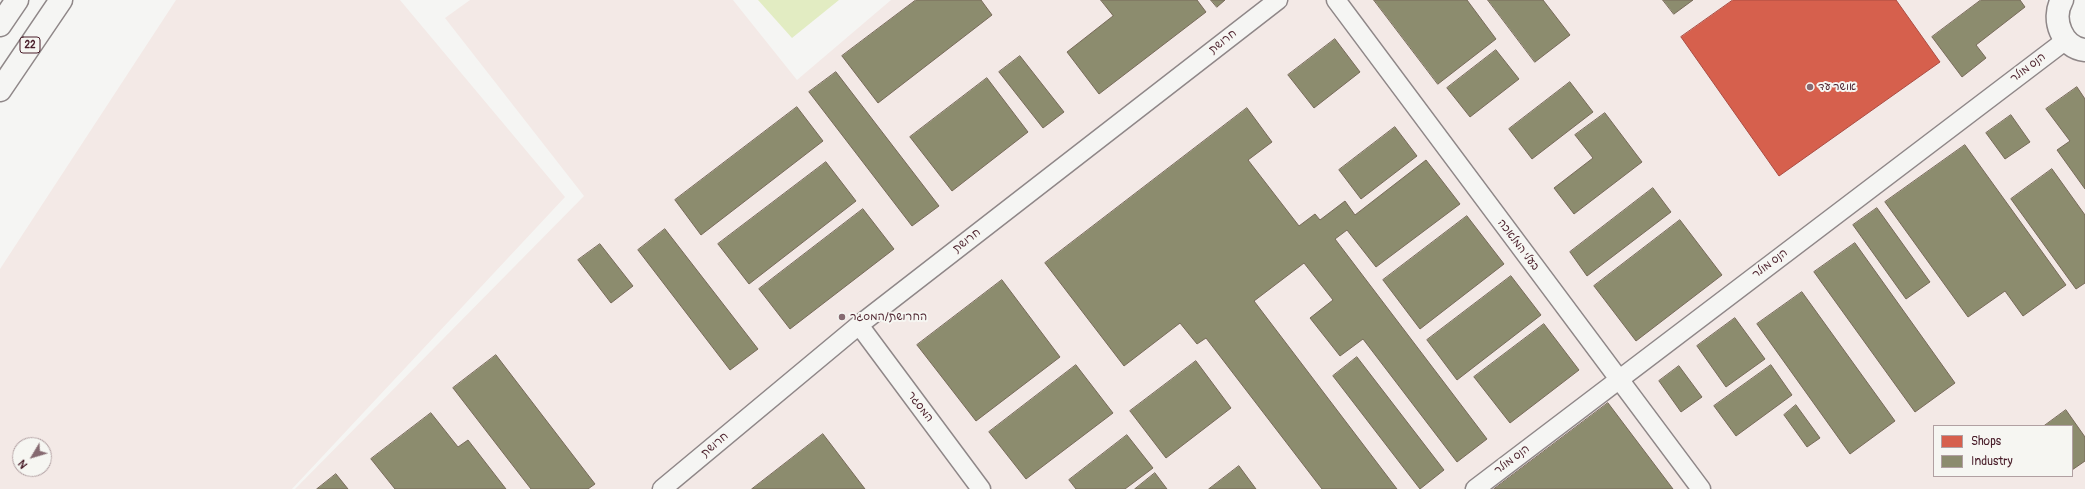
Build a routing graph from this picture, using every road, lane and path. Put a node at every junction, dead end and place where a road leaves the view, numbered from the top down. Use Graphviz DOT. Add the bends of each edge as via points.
graph roads {
  1 [pos="17,0"];
  2 [pos="61,0"];
  3 [pos="1278,0"];
  4 [pos="1336,0"];
  5 [pos="2058,4"];
  6 [pos="0,26"];
  7 [pos="2066,40"];
  8 [pos="2085,50"];
  9 [pos="0,90"];
  10 [pos="859,325"];
  11 [pos="1618,380"];
  12 [pos="662,489"];
  13 [pos="981,489"];
  14 [pos="1475,489"];
  15 [pos="1701,489"];
  1 -- 6 [label="main road"];
  2 -- 9 [label="main road, 22"];
  3 -- 10 [label="street, חרושת"];
  4 -- 11 [label="street, בעלי המלאכה"];
  5 -- 7 [label="main road" via="2057,22"];
  7 -- 8 [label="main road" via="2073,46"];
  7 -- 11 [label="street, הנס מולר"];
  10 -- 12 [label="street, חרושת"];
  10 -- 13 [label="street, המסגר"];
  11 -- 14 [label="street, הנס מולר"];
  11 -- 15 [label="street, בעלי המלאכה"];
}
